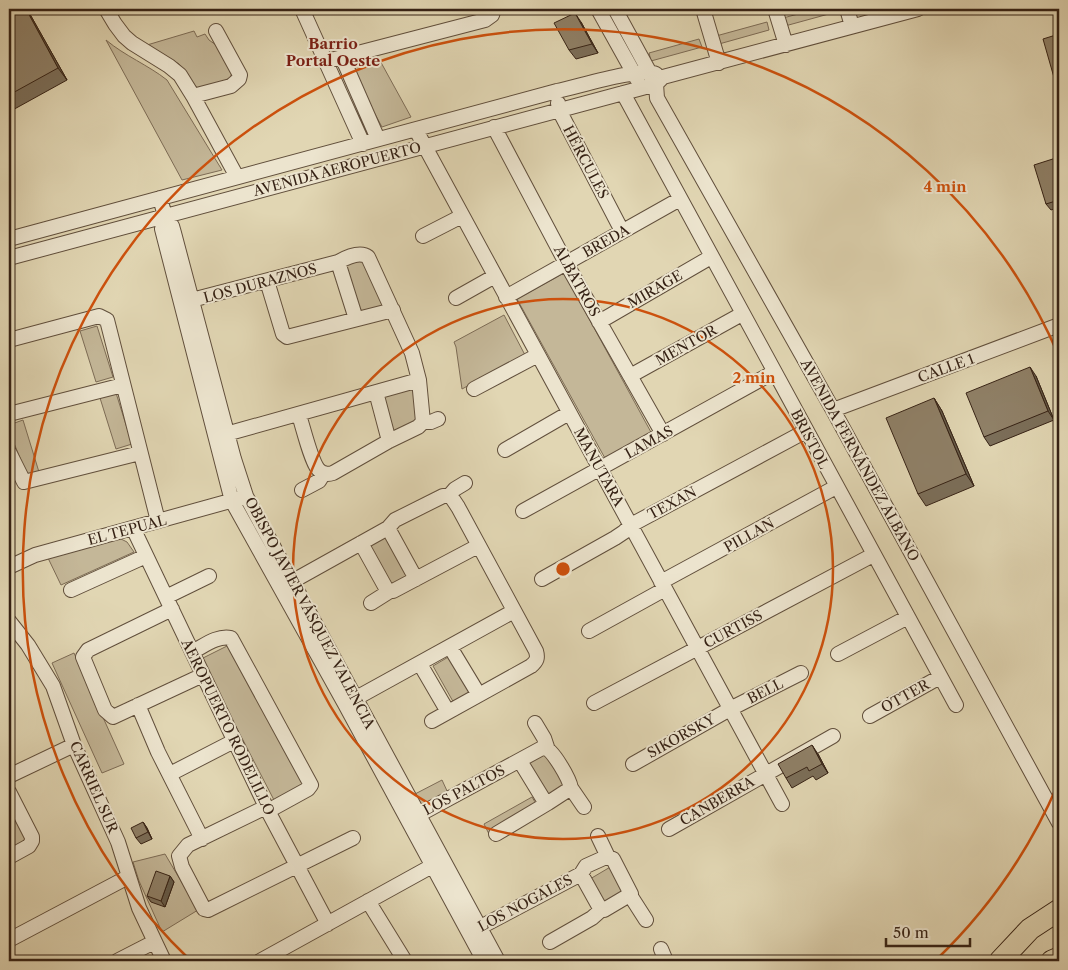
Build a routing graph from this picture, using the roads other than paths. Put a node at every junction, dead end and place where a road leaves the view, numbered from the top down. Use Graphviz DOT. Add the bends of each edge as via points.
graph roads {
  1 [pos="106,9"];
  2 [pos="302,9"];
  3 [pos="598,9"];
  4 [pos="615,9"];
  5 [pos="703,9"];
  6 [pos="775,9"];
  7 [pos="847,9"];
  8 [pos="918,9"];
  9 [pos="493,12"];
  10 [pos="852,26"];
  11 [pos="216,30"];
  12 [pos="786,45"];
  13 [pos="342,57"];
  14 [pos="327,61"];
  15 [pos="718,63"];
  16 [pos="633,74"];
  17 [pos="657,83"];
  18 [pos="642,88"];
  19 [pos="557,91"];
  20 [pos="623,93"];
  21 [pos="193,96"];
  22 [pos="559,110"];
  23 [pos="494,127"];
  24 [pos="416,130"];
  25 [pos="378,140"];
  26 [pos="363,144"];
  27 [pos="423,146"];
  28 [pos="237,177"];
  29 [pos="160,198"];
  30 [pos="680,199"];
  31 [pos="165,216"];
  32 [pos="462,216"];
  33 [pos="622,232"];
  34 [pos="423,236"];
  35 [pos="9,239"];
  36 [pos="711,257"];
  37 [pos="9,258"];
  38 [pos="338,262"];
  39 [pos="566,263"];
  40 [pos="495,276"];
  41 [pos="267,281"];
  42 [pos="506,296"];
  43 [pos="456,298"];
  44 [pos="187,302"];
  45 [pos="393,310"];
  46 [pos="742,314"];
  47 [pos="356,319"];
  48 [pos="599,322"];
  49 [pos="1059,326"];
  50 [pos="9,340"];
  51 [pos="538,355"];
  52 [pos="774,372"];
  53 [pos="630,376"];
  54 [pos="418,380"];
  55 [pos="123,385"];
  56 [pos="474,390"];
  57 [pos="376,392"];
  58 [pos="833,410"];
  59 [pos="570,413"];
  60 [pos="9,414"];
  61 [pos="299,414"];
  62 [pos="438,419"];
  63 [pos="423,422"];
  64 [pos="806,431"];
  65 [pos="663,434"];
  66 [pos="222,435"];
  67 [pos="389,442"];
  68 [pos="504,450"];
  69 [pos="9,452"];
  70 [pos="140,453"];
  71 [pos="600,469"];
  72 [pos="324,473"];
  73 [pos="465,483"];
  74 [pos="836,487"];
  75 [pos="302,490"];
  76 [pos="246,496"];
  77 [pos="449,496"];
  78 [pos="232,501"];
  79 [pos="523,511"];
  80 [pos="158,521"];
  81 [pos="631,525"];
  82 [pos="133,528"];
  83 [pos="388,528"];
  84 [pos="360,543"];
  85 [pos="478,546"];
  86 [pos="873,555"];
  87 [pos="146,556"];
  88 [pos="9,567"];
  89 [pos="209,576"];
  90 [pos="416,579"];
  91 [pos="542,579"];
  92 [pos="287,584"];
  93 [pos="663,586"];
  94 [pos="71,590"];
  95 [pos="390,590"];
  96 [pos="169,603"];
  97 [pos="371,603"];
  98 [pos="514,611"];
  99 [pos="908,618"];
  100 [pos="9,621"];
  101 [pos="589,631"];
  102 [pos="450,647"];
  103 [pos="697,648"];
  104 [pos="192,652"];
  105 [pos="838,654"];
  106 [pos="420,664"];
  107 [pos="800,673"];
  108 [pos="203,675"];
  109 [pos="940,676"];
  110 [pos="478,695"];
  111 [pos="351,702"];
  112 [pos="594,703"];
  113 [pos="138,705"];
  114 [pos="956,705"];
  115 [pos="730,709"];
  116 [pos="448,712"];
  117 [pos="870,716"];
  118 [pos="432,721"];
  119 [pos="535,723"];
  120 [pos="833,736"];
  121 [pos="234,741"];
  122 [pos="74,745"];
  123 [pos="547,747"];
  124 [pos="520,761"];
  125 [pos="633,764"];
  126 [pos="765,773"];
  127 [pos="170,774"];
  128 [pos="9,776"];
  129 [pos="571,788"];
  130 [pos="9,792"];
  131 [pos="548,803"];
  132 [pos="782,804"];
  133 [pos="584,807"];
  134 [pos="267,809"];
  135 [pos="413,817"];
  136 [pos="1059,823"];
  137 [pos="669,829"];
  138 [pos="496,834"];
  139 [pos="598,836"];
  140 [pos="202,838"];
  141 [pos="353,838"];
  142 [pos="9,857"];
  143 [pos="608,857"];
  144 [pos="297,866"];
  145 [pos="432,866"];
  146 [pos="581,874"];
  147 [pos="128,877"];
  148 [pos="630,895"];
  149 [pos="368,901"];
  150 [pos="601,910"];
  151 [pos="1059,910"];
  152 [pos="646,920"];
  153 [pos="328,924"];
  154 [pos="475,930"];
  155 [pos="9,940"];
  156 [pos="154,942"];
  157 [pos="550,942"];
  158 [pos="1059,958"];
  159 [pos="117,961"];
  160 [pos="164,961"];
  161 [pos="260,961"];
  162 [pos="405,961"];
  163 [pos="484,961"];
  164 [pos="498,961"];
  165 [pos="1000,961"];
  166 [pos="1052,961"];
  1 -- 21 [label="street" via="124,36 175,70"];
  2 -- 14 [label="street"];
  3 -- 16 [label="street, AVENIDA FERNÁNDEZ ALBANO"];
  4 -- 17 [label="street, AVENIDA FERNÁNDEZ ALBANO"];
  5 -- 15 [label="street"];
  6 -- 12 [label="street"];
  7 -- 10 [label="street"];
  8 -- 10 [label="street, AVENIDA AEROPUERTO"];
  9 -- 13 [label="street" via="485,20"];
  10 -- 12 [label="street, AVENIDA AEROPUERTO"];
  11 -- 21 [label="street" via="240,75 239,79 231,86"];
  12 -- 15 [label="street, AVENIDA AEROPUERTO"];
  13 -- 14 [label="street"];
  13 -- 25 [label="street"];
  14 -- 26 [label="street"];
  15 -- 17 [label="street, AVENIDA AEROPUERTO"];
  16 -- 17 [label="street, AVENIDA AEROPUERTO"];
  16 -- 18 [label="street, AVENIDA FERNÁNDEZ ALBANO"];
  16 -- 19 [label="street, AVENIDA AEROPUERTO"];
  17 -- 18 [label="street, AVENIDA FERNÁNDEZ ALBANO"];
  17 -- 58 [label="street, AVENIDA FERNÁNDEZ ALBANO"];
  18 -- 20 [label="street, AVENIDA AEROPUERTO"];
  19 -- 22 [label="street, HÉRCULES"];
  19 -- 24 [label="street, AVENIDA AEROPUERTO"];
  20 -- 22 [label="street, AVENIDA AEROPUERTO"];
  20 -- 30 [label="street, BRISTOL"];
  21 -- 28 [label="street"];
  22 -- 23 [label="street, AVENIDA AEROPUERTO"];
  22 -- 33 [label="street, HÉRCULES"];
  23 -- 27 [label="street, AVENIDA AEROPUERTO"];
  23 -- 39 [label="street, ALBATROS"];
  24 -- 25 [label="street, AVENIDA AEROPUERTO"];
  24 -- 27 [label="street, MANUTARA"];
  25 -- 26 [label="street, AVENIDA AEROPUERTO"];
  26 -- 28 [label="street, AVENIDA AEROPUERTO"];
  27 -- 31 [label="street, AVENIDA AEROPUERTO"];
  27 -- 32 [label="street, MANUTARA"];
  28 -- 29 [label="street, AVENIDA AEROPUERTO"];
  29 -- 31 [label="street, OBISPO JAVIER VÁSQUEZ VALENCIA"];
  29 -- 35 [label="street, AVENIDA AEROPUERTO"];
  30 -- 33 [label="street, BREDA"];
  30 -- 36 [label="street, BRISTOL"];
  31 -- 37 [label="street, AVENIDA AEROPUERTO"];
  31 -- 44 [label="street, OBISPO JAVIER VÁSQUEZ VALENCIA" via="162,229"];
  32 -- 34 [label="street"];
  32 -- 40 [label="street, MANUTARA"];
  33 -- 39 [label="street, BREDA"];
  36 -- 46 [label="street, BRISTOL"];
  36 -- 48 [label="street, MIRAGE"];
  38 -- 41 [label="street, LOS DURAZNOS"];
  38 -- 45 [label="street, LOS DURAZNOS" via="370,251 368,257"];
  38 -- 47 [label="street"];
  39 -- 42 [label="street, BREDA"];
  39 -- 48 [label="street, ALBATROS"];
  40 -- 42 [label="street, MANUTARA"];
  40 -- 43 [label="street"];
  41 -- 44 [label="street, LOS DURAZNOS"];
  41 -- 47 [label="street" via="285,336"];
  42 -- 51 [label="street, MANUTARA"];
  44 -- 66 [label="street, OBISPO JAVIER VÁSQUEZ VALENCIA"];
  45 -- 47 [label="street"];
  45 -- 54 [label="street, LOS DURAZNOS" via="412,353"];
  46 -- 52 [label="street, BRISTOL"];
  46 -- 53 [label="street, MENTOR"];
  48 -- 53 [label="street, ALBATROS"];
  49 -- 58 [label="street, CALLE 1"];
  50 -- 55 [label="street" via="99,316 107,320"];
  51 -- 56 [label="street"];
  51 -- 59 [label="street, MANUTARA"];
  52 -- 64 [label="street, BRISTOL"];
  52 -- 65 [label="street, LAMAS"];
  53 -- 65 [label="street, ALBATROS"];
  54 -- 57 [label="street"];
  54 -- 63 [label="street, LOS DURAZNOS"];
  55 -- 60 [label="street"];
  55 -- 70 [label="street"];
  57 -- 61 [label="street"];
  57 -- 67 [label="street"];
  58 -- 136 [label="street, AVENIDA FERNÁNDEZ ALBANO"];
  59 -- 68 [label="street"];
  59 -- 71 [label="street, MANUTARA"];
  61 -- 66 [label="street"];
  61 -- 72 [label="street" via="314,463"];
  62 -- 63 [label="street"];
  63 -- 67 [label="street"];
  64 -- 74 [label="street, BRISTOL"];
  64 -- 81 [label="street, TEXAN"];
  65 -- 71 [label="street, LAMAS"];
  66 -- 76 [label="street, OBISPO JAVIER VÁSQUEZ VALENCIA"];
  66 -- 78 [label="street, OBISPO JAVIER VÁSQUEZ VALENCIA"];
  67 -- 72 [label="street" via="333,474"];
  69 -- 70 [label="street" via="24,482"];
  70 -- 80 [label="street"];
  71 -- 79 [label="street, LAMAS"];
  71 -- 81 [label="street, MANUTARA"];
  72 -- 75 [label="street" via="318,481"];
  73 -- 77 [label="street"];
  74 -- 86 [label="street, BRISTOL"];
  74 -- 93 [label="street, PILLAN"];
  76 -- 78 [label="street, EL TEPUAL"];
  76 -- 92 [label="street, OBISPO JAVIER VÁSQUEZ VALENCIA"];
  77 -- 83 [label="street" via="395,520"];
  77 -- 85 [label="street"];
  78 -- 80 [label="street, EL TEPUAL"];
  78 -- 92 [label="street, OBISPO JAVIER VÁSQUEZ VALENCIA"];
  80 -- 82 [label="street, EL TEPUAL"];
  81 -- 91 [label="street, TEXAN" via="615,538"];
  81 -- 93 [label="street, MANUTARA"];
  82 -- 87 [label="street, AEROPUERTO RODELILLO"];
  82 -- 88 [label="street, EL TEPUAL" via="35,554"];
  83 -- 84 [label="street"];
  83 -- 90 [label="street"];
  84 -- 92 [label="street"];
  84 -- 95 [label="street" via="387,590"];
  85 -- 90 [label="street"];
  85 -- 98 [label="street"];
  86 -- 99 [label="street, BRISTOL"];
  86 -- 103 [label="street, CURTISS"];
  87 -- 94 [label="street"];
  87 -- 96 [label="street, AEROPUERTO RODELILLO"];
  89 -- 96 [label="street"];
  90 -- 95 [label="street"];
  92 -- 111 [label="street, OBISPO JAVIER VÁSQUEZ VALENCIA"];
  93 -- 101 [label="street, PILLAN"];
  93 -- 103 [label="street, MANUTARA"];
  95 -- 97 [label="street"];
  96 -- 104 [label="street, AEROPUERTO RODELILLO"];
  96 -- 113 [label="street" via="88,650 83,657 105,710 113,717"];
  98 -- 102 [label="street"];
  98 -- 110 [label="street" via="538,658 531,666"];
  99 -- 105 [label="street"];
  99 -- 109 [label="street, BRISTOL"];
  100 -- 122 [label="street, CARRIEL SUR" via="46,673"];
  102 -- 106 [label="street"];
  102 -- 110 [label="street"];
  103 -- 112 [label="street, CURTISS"];
  103 -- 115 [label="street, MANUTARA"];
  104 -- 108 [label="street, AEROPUERTO RODELILLO"];
  104 -- 134 [label="street" via="216,639 231,638 311,785"];
  106 -- 111 [label="street"];
  106 -- 116 [label="street"];
  107 -- 115 [label="street, BELL"];
  108 -- 113 [label="street"];
  108 -- 121 [label="street, AEROPUERTO RODELILLO"];
  109 -- 114 [label="street, BRISTOL"];
  109 -- 117 [label="street, OTTER"];
  110 -- 116 [label="street"];
  111 -- 135 [label="street, OBISPO JAVIER VÁSQUEZ VALENCIA"];
  113 -- 127 [label="street"];
  115 -- 125 [label="street, SIKORSKY"];
  115 -- 126 [label="street, MANUTARA"];
  116 -- 118 [label="street"];
  119 -- 123 [label="street"];
  120 -- 126 [label="street"];
  121 -- 127 [label="street"];
  121 -- 134 [label="street, AEROPUERTO RODELILLO"];
  122 -- 128 [label="street"];
  122 -- 147 [label="street, CARRIEL SUR" via="118,842"];
  123 -- 124 [label="street, LOS PALTOS"];
  123 -- 129 [label="street"];
  124 -- 131 [label="street, LOS PALTOS"];
  124 -- 135 [label="street, LOS PALTOS"];
  126 -- 132 [label="street, MANUTARA"];
  126 -- 137 [label="street, CANBERRA"];
  127 -- 140 [label="street"];
  129 -- 131 [label="street"];
  129 -- 133 [label="street"];
  130 -- 142 [label="street" via="32,841"];
  131 -- 138 [label="street"];
  134 -- 140 [label="street"];
  134 -- 144 [label="street, AEROPUERTO RODELILLO"];
  135 -- 145 [label="street, OBISPO JAVIER VÁSQUEZ VALENCIA"];
  135 -- 154 [label="street, OBISPO JAVIER VÁSQUEZ VALENCIA"];
  139 -- 143 [label="street"];
  140 -- 144 [label="street" via="188,845 179,856 204,909 208,910"];
  141 -- 144 [label="street"];
  143 -- 146 [label="street, LOS NOGALES" via="586,866"];
  143 -- 148 [label="street" via="613,859"];
  144 -- 153 [label="street, AEROPUERTO RODELILLO"];
  145 -- 149 [label="street"];
  145 -- 154 [label="street, OBISPO JAVIER VÁSQUEZ VALENCIA"];
  146 -- 150 [label="street, LOS NOGALES"];
  146 -- 154 [label="street, LOS NOGALES"];
  147 -- 155 [label="street"];
  147 -- 156 [label="street, CARRIEL SUR"];
  148 -- 150 [label="street"];
  148 -- 152 [label="street"];
  149 -- 153 [label="street"];
  149 -- 162 [label="street"];
  150 -- 157 [label="street"];
  151 -- 165 [label="highway" via="1030,929"];
  153 -- 161 [label="street"];
  154 -- 163 [label="street, OBISPO JAVIER VÁSQUEZ VALENCIA"];
  154 -- 164 [label="street, OBISPO JAVIER VÁSQUEZ VALENCIA"];
  156 -- 159 [label="street"];
  156 -- 160 [label="street, CARRIEL SUR"];
  158 -- 166 [label="highway"];
}
